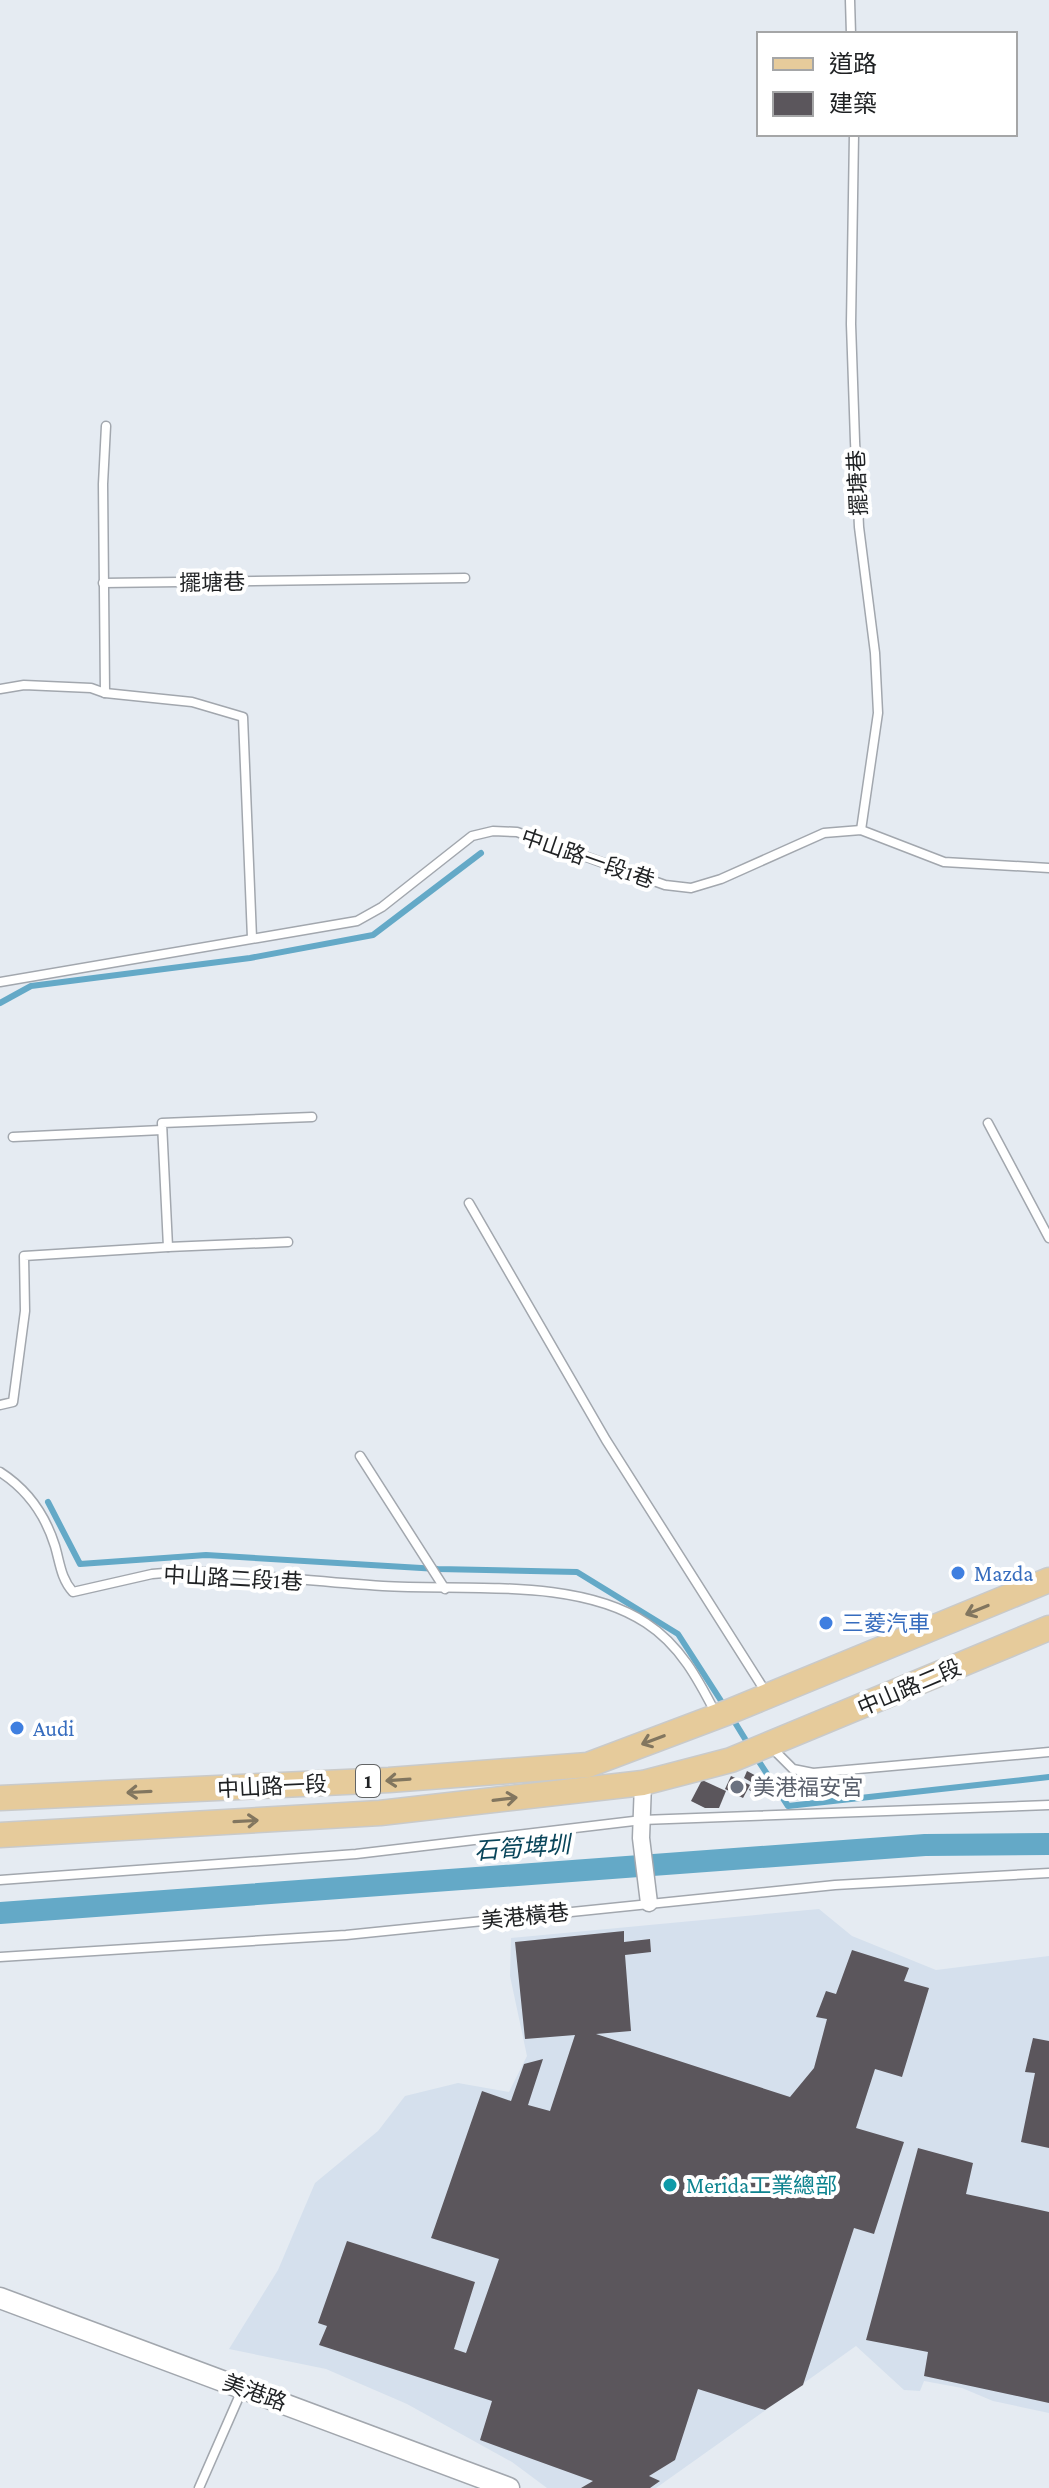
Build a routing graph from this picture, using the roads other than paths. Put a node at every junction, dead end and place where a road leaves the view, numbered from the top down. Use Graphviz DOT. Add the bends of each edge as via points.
graph roads {
  1 [pos="850,0"];
  2 [pos="851,32"];
  3 [pos="854,136"];
  4 [pos="106,426"];
  5 [pos="465,578"];
  6 [pos="103,583"];
  7 [pos="0,689"];
  8 [pos="105,693"];
  9 [pos="861,830"];
  10 [pos="1049,868"];
  11 [pos="252,938"];
  12 [pos="0,982"];
  13 [pos="312,1117"];
  14 [pos="988,1123"];
  15 [pos="162,1130"];
  16 [pos="13,1137"];
  17 [pos="469,1203"];
  18 [pos="1049,1238"];
  19 [pos="288,1242"];
  20 [pos="168,1247"];
  21 [pos="0,1405"];
  22 [pos="360,1456"];
  23 [pos="0,1472"];
  24 [pos="1049,1580"];
  25 [pos="445,1589"];
  26 [pos="1049,1628"];
  27 [pos="768,1695"];
  28 [pos="722,1714"];
  29 [pos="770,1745"];
  30 [pos="1049,1752"];
  31 [pos="643,1783"];
  32 [pos="0,1798"];
  33 [pos="1049,1805"];
  34 [pos="642,1820"];
  35 [pos="0,1835"];
  36 [pos="1049,1873"];
  37 [pos="0,1880"];
  38 [pos="649,1903"];
  39 [pos="0,1957"];
  40 [pos="0,2298"];
  41 [pos="243,2388"];
  42 [pos="199,2488"];
  43 [pos="509,2488"];
  1 -- 2 [label="lane"];
  3 -- 9 [label="lane, 擺塘巷" via="855,441 878,713"];
  4 -- 6 [label="lane"];
  5 -- 6 [label="lane, 擺塘巷"];
  6 -- 8 [label="lane"];
  7 -- 8 [label="lane" via="24,685"];
  8 -- 11 [label="lane" via="192,702 243,717"];
  9 -- 10 [label="lane, 中山路一段1巷" via="944,862"];
  9 -- 11 [label="lane, 中山路一段1巷" via="824,833 691,888 665,885 517,832 493,831 472,836 357,921"];
  11 -- 12 [label="lane, 中山路一段1巷"];
  13 -- 15 [label="lane" via="162,1123"];
  14 -- 18 [label="lane"];
  15 -- 16 [label="lane"];
  15 -- 20 [label="lane"];
  17 -- 27 [label="lane" via="606,1440"];
  19 -- 20 [label="lane"];
  20 -- 21 [label="lane" via="24,1256 25,1311 13,1402"];
  22 -- 25 [label="lane"];
  23 -- 25 [label="lane, 中山路二段1巷" via="34,1503 73,1592 189,1571"];
  24 -- 27 [label="main road, 中山路二段 / 1, one-way"];
  25 -- 28 [label="lane, 中山路二段1巷" via="561,1593 611,1606 646,1623 678,1651"];
  26 -- 29 [label="main road, 中山路二段 / 1"];
  27 -- 28 [label="main road, 1"];
  28 -- 32 [label="main road, 中山路一段 / 1, one-way" via="588,1765"];
  29 -- 30 [label="lane" via="793,1769 813,1773"];
  29 -- 31 [label="main road, 中山路一段 / 1"];
  31 -- 34 [label="street"];
  35 -- 31 [label="main road, 中山路一段 / 1, one-way" via="380,1813"];
  33 -- 34 [label="lane"];
  34 -- 37 [label="lane" via="356,1854"];
  34 -- 38 [label="street"];
  36 -- 38 [label="lane, 美港橫巷" via="835,1885"];
  38 -- 39 [label="lane, 美港橫巷" via="346,1935"];
  40 -- 41 [label="street, 美港路"];
  41 -- 42 [label="lane"];
  41 -- 43 [label="street, 美港路"];
}
